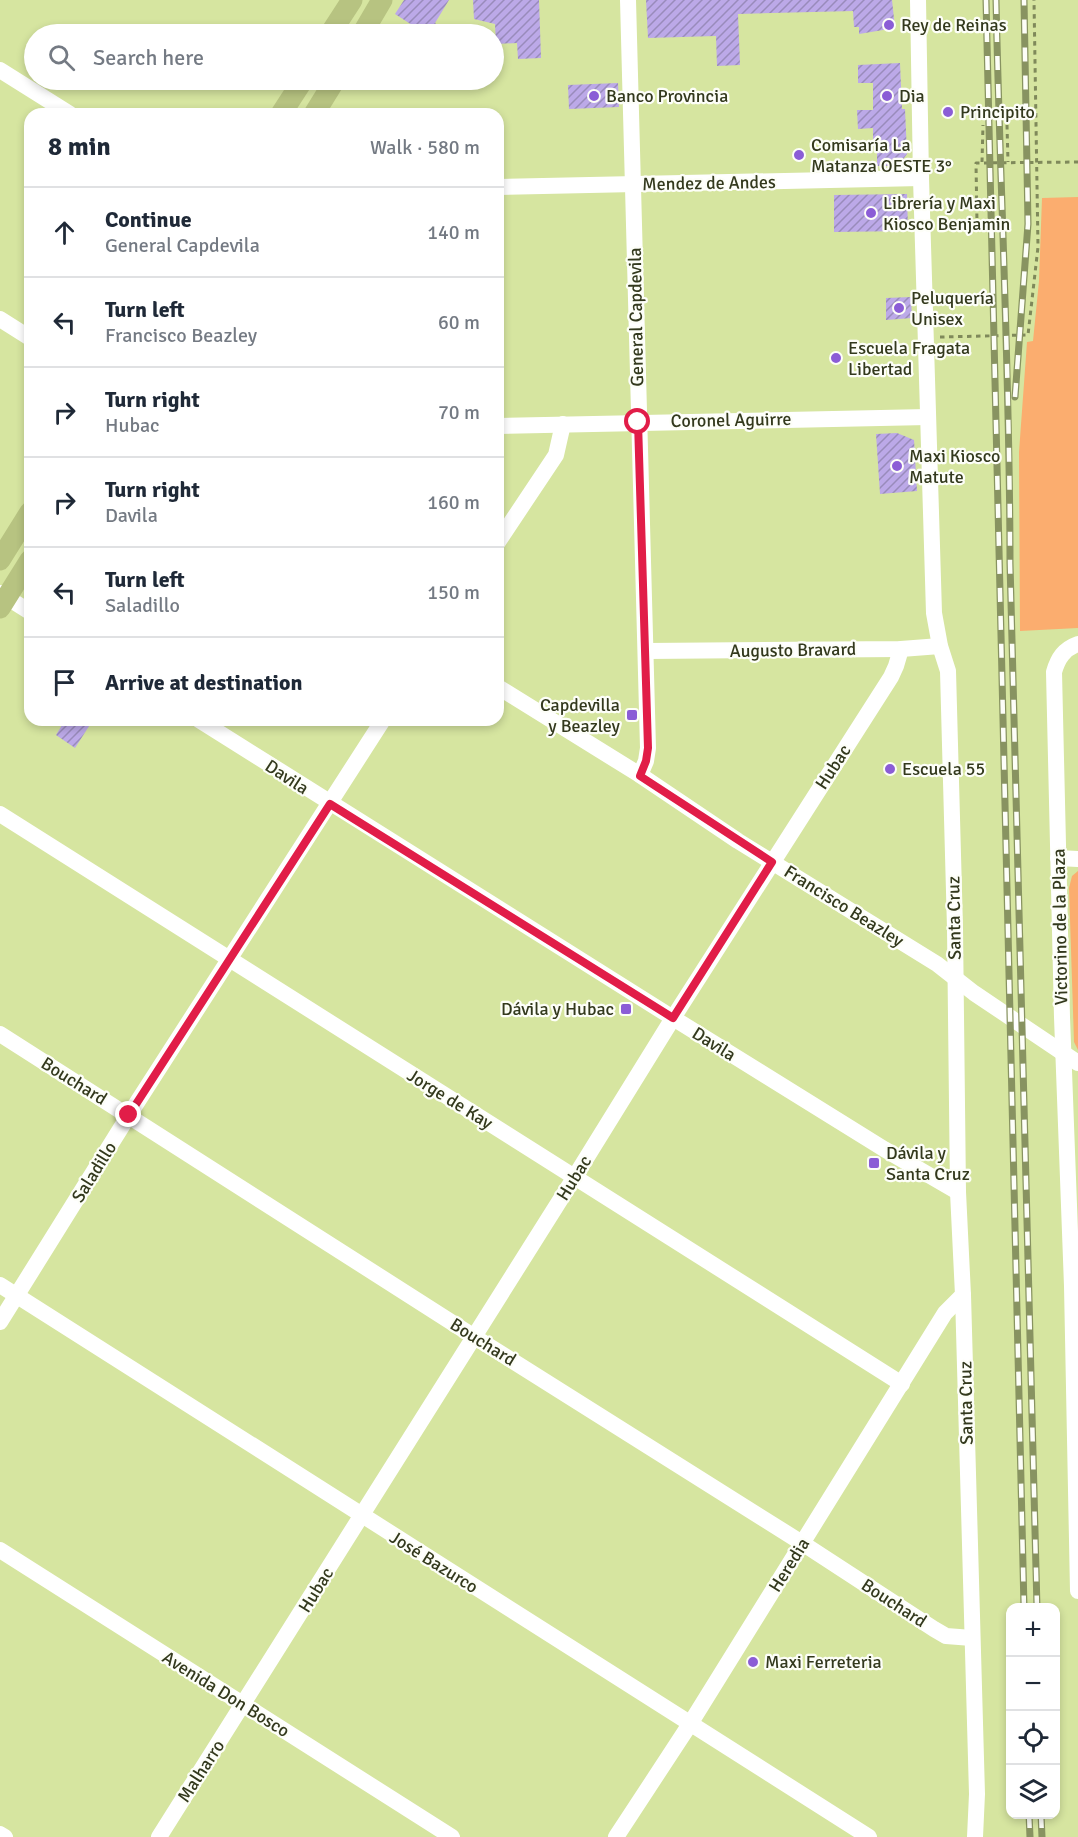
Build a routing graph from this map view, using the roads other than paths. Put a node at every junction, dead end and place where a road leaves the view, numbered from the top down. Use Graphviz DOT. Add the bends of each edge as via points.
graph roads {
  1 [pos="382,0"];
  2 [pos="628,0"];
  3 [pos="918,0"];
  4 [pos="344,3"];
  5 [pos="335,24"];
  6 [pos="368,24"];
  7 [pos="0,70"];
  8 [pos="24,85"];
  9 [pos="32,90"];
  10 [pos="297,90"];
  11 [pos="329,90"];
  12 [pos="60,108"];
  13 [pos="285,108"];
  14 [pos="318,108"];
  15 [pos="921,178"];
  16 [pos="633,184"];
  17 [pos="504,187"];
  18 [pos="0,319"];
  19 [pos="24,334"];
  20 [pos="928,417"];
  21 [pos="638,422"];
  22 [pos="563,424"];
  23 [pos="504,426"];
  24 [pos="24,522"];
  25 [pos="504,534"];
  26 [pos="0,560"];
  27 [pos="24,568"];
  28 [pos="2,599"];
  29 [pos="24,609"];
  30 [pos="1078,644"];
  31 [pos="940,646"];
  32 [pos="901,649"];
  33 [pos="646,651"];
  34 [pos="504,691"];
  35 [pos="208,726"];
  36 [pos="379,726"];
  37 [pos="640,776"];
  38 [pos="330,804"];
  39 [pos="0,814"];
  40 [pos="1058,858"];
  41 [pos="1078,859"];
  42 [pos="772,862"];
  43 [pos="230,960"];
  44 [pos="955,978"];
  45 [pos="673,1018"];
  46 [pos="0,1034"];
  47 [pos="1064,1054"];
  48 [pos="1078,1063"];
  49 [pos="129,1115"];
  50 [pos="574,1178"];
  51 [pos="958,1192"];
  52 [pos="0,1285"];
  53 [pos="1075,1286"];
  54 [pos="17,1295"];
  55 [pos="963,1295"];
  56 [pos="0,1322"];
  57 [pos="473,1336"];
  58 [pos="902,1384"];
  59 [pos="1077,1496"];
  60 [pos="362,1516"];
  61 [pos="802,1543"];
  62 [pos="0,1550"];
  63 [pos="1078,1591"];
  64 [pos="972,1638"];
  65 [pos="243,1705"];
  66 [pos="690,1724"];
  67 [pos="0,1834"];
  68 [pos="5,1837"];
  69 [pos="159,1837"];
  70 [pos="452,1837"];
  71 [pos="616,1837"];
  72 [pos="869,1837"];
  73 [pos="975,1837"];
  1 -- 6 [label="main road"];
  2 -- 16 [label="street, General Capdevila"];
  3 -- 15 [label="street, Santa Cruz"];
  4 -- 5 [label="main road"];
  7 -- 8 [label="street"];
  9 -- 12 [label="street"];
  10 -- 13 [label="main road"];
  11 -- 14 [label="main road"];
  15 -- 16 [label="street, Mendez de Andes"];
  15 -- 20 [label="street, Santa Cruz"];
  16 -- 17 [label="street, Mendez de Andes"];
  16 -- 21 [label="street, General Capdevila"];
  18 -- 19 [label="street"];
  20 -- 21 [label="street, Coronel Aguirre"];
  20 -- 31 [label="street, Santa Cruz" via="934,613"];
  21 -- 22 [label="street, Coronel Aguirre"];
  21 -- 33 [label="street, General Capdevila"];
  22 -- 23 [label="street, Coronel Aguirre"];
  22 -- 25 [label="street" via="556,455"];
  24 -- 26 [label="main road"];
  27 -- 28 [label="main road"];
  28 -- 29 [label="street"];
  30 -- 40 [label="street, Victorino de la Plaza" via="1058,659 1054,672"];
  31 -- 32 [label="street, Augusto Bravard"];
  31 -- 44 [label="street, Santa Cruz" via="948,671"];
  32 -- 33 [label="street, Augusto Bravard"];
  32 -- 42 [label="street, Hubac" via="891,677"];
  33 -- 37 [label="street, General Capdevila" via="648,748"];
  34 -- 37 [label="street, Francisco Beazley"];
  35 -- 38 [label="street, Davila"];
  36 -- 38 [label="street, Saladillo"];
  37 -- 42 [label="street, Francisco Beazley"];
  38 -- 43 [label="street, Saladillo"];
  38 -- 45 [label="street, Davila"];
  39 -- 43 [label="street, Jorge de Kay"];
  40 -- 41 [label="street"];
  40 -- 47 [label="street, Victorino de la Plaza"];
  42 -- 44 [label="street, Francisco Beazley"];
  42 -- 45 [label="street, Hubac"];
  43 -- 49 [label="street, Saladillo"];
  43 -- 50 [label="street, Jorge de Kay"];
  44 -- 47 [label="street, Francisco Beazley"];
  44 -- 51 [label="street, Santa Cruz"];
  45 -- 50 [label="street, Hubac"];
  45 -- 51 [label="street, Davila"];
  46 -- 49 [label="street, Bouchard"];
  47 -- 48 [label="street, Francisco Beazley"];
  47 -- 53 [label="street, Victorino de la Plaza"];
  49 -- 54 [label="street, Saladillo"];
  49 -- 57 [label="street, Bouchard"];
  50 -- 57 [label="street, Hubac"];
  50 -- 58 [label="street, Jorge de Kay"];
  51 -- 55 [label="street, Santa Cruz"];
  52 -- 54 [label="street, José Bazurco"];
  53 -- 59 [label="street, Victorino de la Plaza"];
  54 -- 56 [label="street, Saladillo"];
  54 -- 60 [label="street, José Bazurco"];
  55 -- 58 [label="street, Heredia" via="945,1313"];
  55 -- 64 [label="street, Santa Cruz"];
  57 -- 60 [label="street, Hubac"];
  57 -- 61 [label="street, Bouchard"];
  58 -- 61 [label="street, Heredia"];
  59 -- 63 [label="street, Victorino de la Plaza"];
  60 -- 65 [label="street, Hubac"];
  60 -- 66 [label="street, José Bazurco"];
  61 -- 64 [label="street, Bouchard" via="946,1636"];
  61 -- 66 [label="street, Heredia"];
  62 -- 65 [label="street, Avenida Don Bosco"];
  64 -- 73 [label="street, Santa Cruz"];
  65 -- 69 [label="street, Malharro"];
  65 -- 70 [label="street, Avenida Don Bosco"];
  66 -- 71 [label="street, Heredia"];
  66 -- 72 [label="street, José Bazurco"];
  67 -- 68 [label="street"];
}
